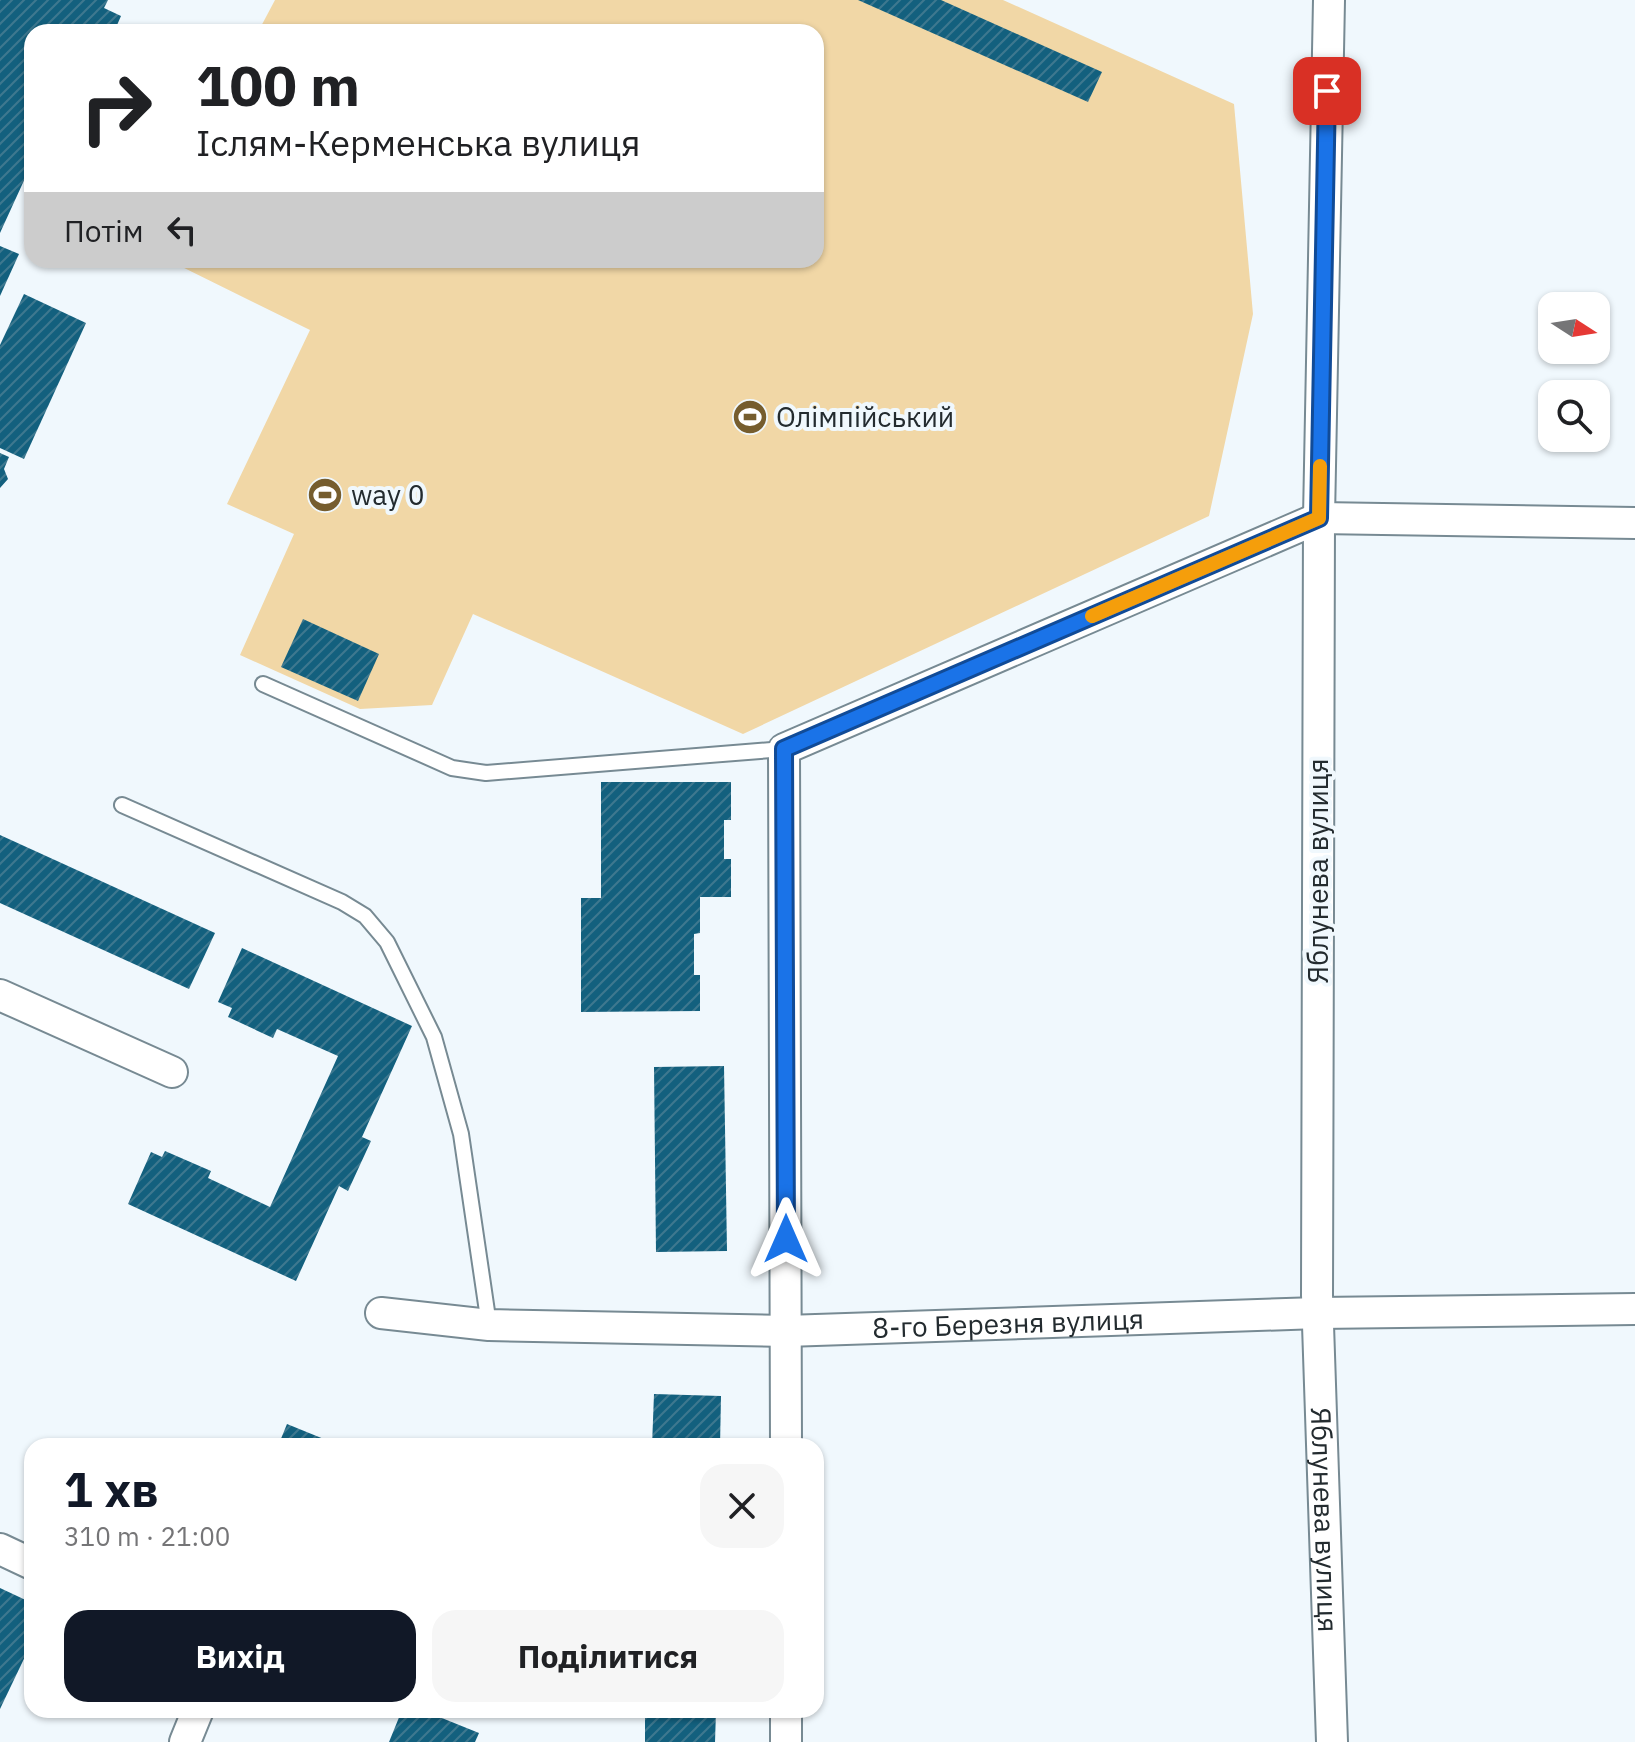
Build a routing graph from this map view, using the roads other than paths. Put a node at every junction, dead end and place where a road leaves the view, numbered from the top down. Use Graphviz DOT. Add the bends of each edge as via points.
graph roads {
  1 [pos="1329,0"];
  2 [pos="1319,518"];
  3 [pos="1635,523"];
  4 [pos="263,684"];
  5 [pos="784,749"];
  6 [pos="122,805"];
  7 [pos="0,995"];
  8 [pos="172,1072"];
  9 [pos="1635,1309"];
  10 [pos="381,1313"];
  11 [pos="1318,1313"];
  12 [pos="489,1325"];
  13 [pos="786,1331"];
  14 [pos="786,1438"];
  15 [pos="0,1549"];
  16 [pos="24,1560"];
  17 [pos="195,1718"];
  18 [pos="786,1718"];
  19 [pos="185,1742"];
  20 [pos="786,1742"];
  21 [pos="1332,1742"];
  1 -- 2 [label="street, Яблунева вулиця"];
  2 -- 3 [label="street"];
  2 -- 5 [label="street"];
  2 -- 11 [label="street, Яблунева вулиця"];
  4 -- 5 [label="lane" via="452,768 486,773"];
  5 -- 13 [label="street"];
  6 -- 12 [label="lane" via="342,902 365,916 387,942 434,1037 461,1134"];
  7 -- 8 [label="street"];
  9 -- 11 [label="street, 8-го Березня вулиця"];
  10 -- 12 [label="street, 8-го Березня вулиця"];
  11 -- 13 [label="street, 8-го Березня вулиця"];
  11 -- 21 [label="street, Яблунева вулиця"];
  12 -- 13 [label="street, 8-го Березня вулиця"];
  13 -- 14 [label="street"];
  15 -- 16 [label="street"];
  17 -- 19 [label="street"];
  18 -- 20 [label="street"];
}
